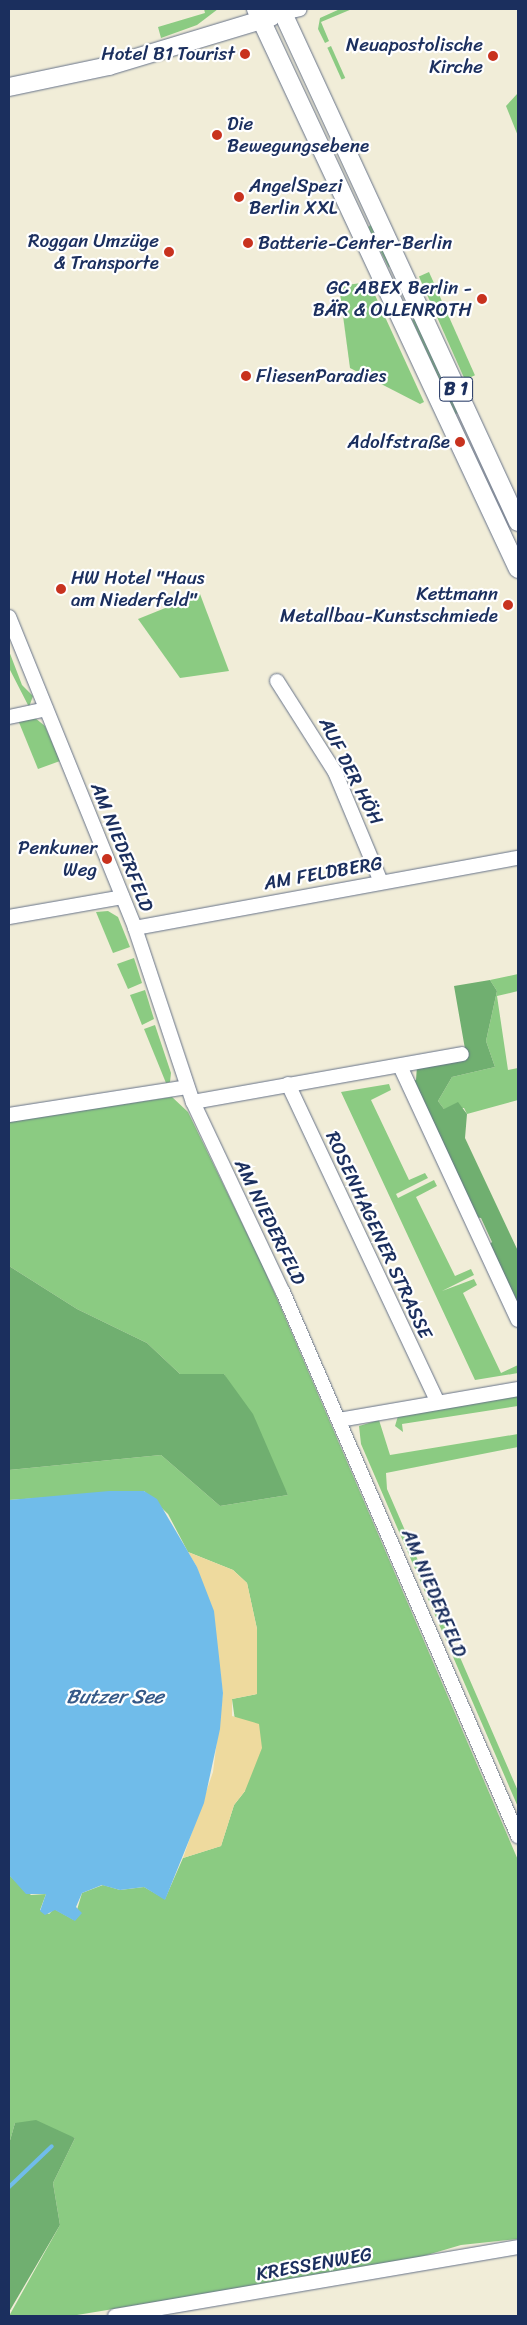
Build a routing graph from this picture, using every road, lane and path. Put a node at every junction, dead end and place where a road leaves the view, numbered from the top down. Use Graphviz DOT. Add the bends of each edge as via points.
graph roads {
  1 [pos="288,10"];
  2 [pos="259,14"];
  3 [pos="9,87"];
  4 [pos="514,500"];
  5 [pos="518,522"];
  6 [pos="518,569"];
  7 [pos="9,617"];
  8 [pos="277,681"];
  9 [pos="46,709"];
  10 [pos="9,717"];
  11 [pos="518,858"];
  12 [pos="381,882"];
  13 [pos="122,897"];
  14 [pos="9,917"];
  15 [pos="135,928"];
  16 [pos="462,1054"];
  17 [pos="400,1066"];
  18 [pos="288,1084"];
  19 [pos="186,1086"];
  20 [pos="193,1102"];
  21 [pos="9,1115"];
  22 [pos="518,1320"];
  23 [pos="518,1389"];
  24 [pos="437,1401"];
  25 [pos="339,1420"];
  26 [pos="518,1836"];
  27 [pos="518,2247"];
  28 [pos="115,2316"];
  1 -- 2 [label="main road"];
  1 -- 4 [label="main road, B 1"];
  2 -- 3 [label="main road" via="109,66"];
  2 -- 6 [label="main road, B 1"];
  4 -- 5 [label="main road, B 1"];
  7 -- 9 [label="street, AM NIEDERFELD"];
  8 -- 12 [label="street, AUF DER HÖH" via="335,772"];
  9 -- 10 [label="street"];
  9 -- 13 [label="street, AM NIEDERFELD"];
  11 -- 12 [label="street, AM FELDBERG"];
  12 -- 15 [label="street, AM FELDBERG"];
  13 -- 14 [label="street"];
  13 -- 15 [label="street, AM NIEDERFELD"];
  15 -- 19 [label="street, AM NIEDERFELD"];
  16 -- 17 [label="street"];
  17 -- 18 [label="street"];
  17 -- 22 [label="street"];
  18 -- 20 [label="street"];
  18 -- 24 [label="street, ROSENHAGENER STRASSE"];
  19 -- 20 [label="street, AM NIEDERFELD"];
  19 -- 21 [label="street"];
  20 -- 25 [label="street, AM NIEDERFELD"];
  23 -- 24 [label="street"];
  24 -- 25 [label="street"];
  25 -- 26 [label="street, AM NIEDERFELD"];
  27 -- 28 [label="street, KRESSENWEG"];
}
